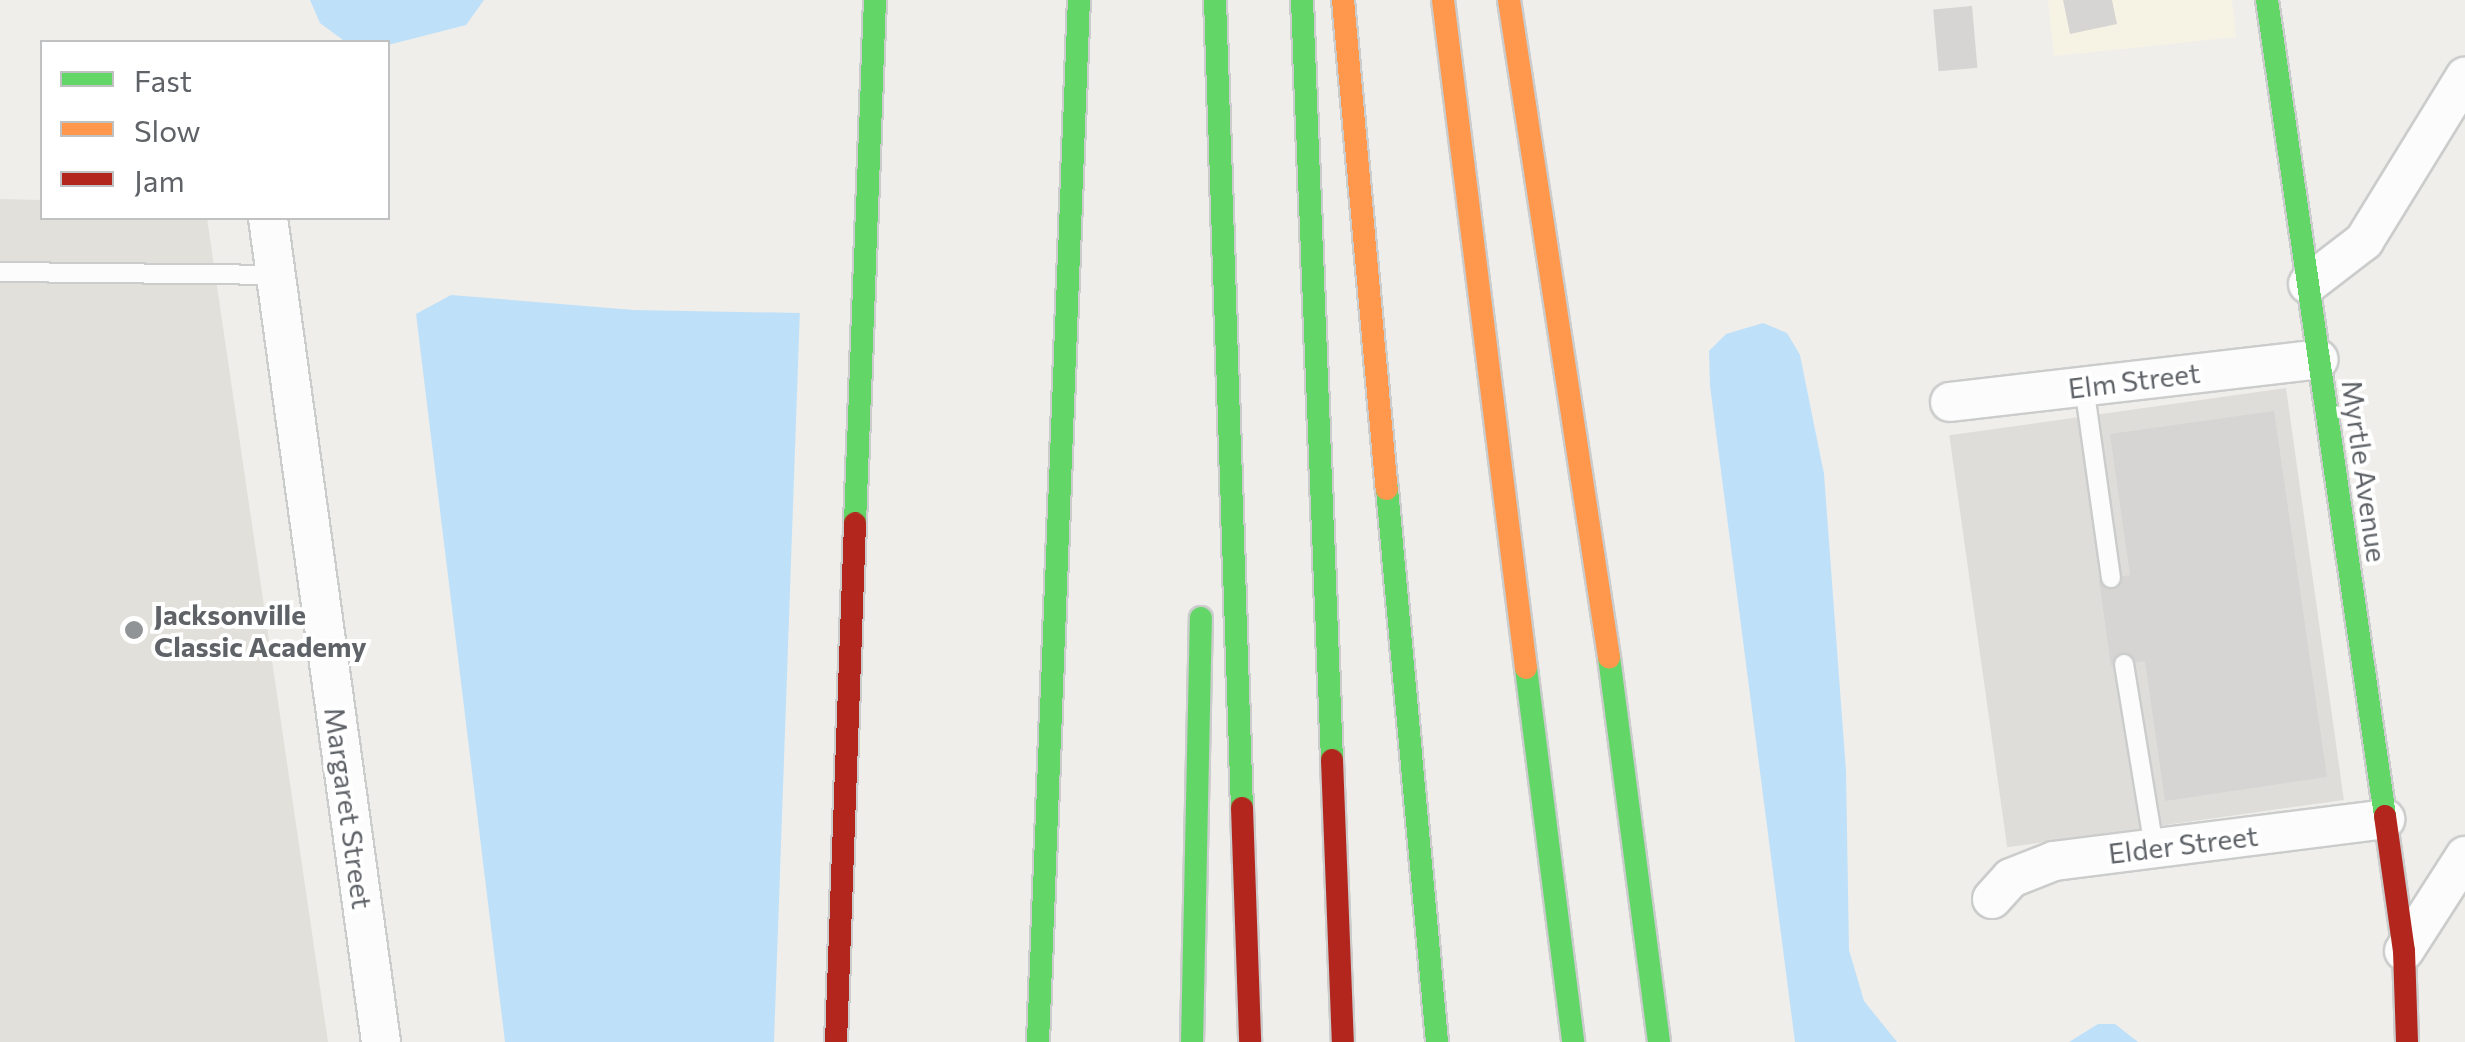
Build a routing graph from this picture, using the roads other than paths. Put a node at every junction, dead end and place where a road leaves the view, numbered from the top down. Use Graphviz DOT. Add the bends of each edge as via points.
graph roads {
  1 [pos="875,0"];
  2 [pos="1215,0"];
  3 [pos="1302,0"];
  4 [pos="1343,0"];
  5 [pos="1443,0"];
  6 [pos="1509,0"];
  7 [pos="2267,0"];
  8 [pos="1078,11"];
  9 [pos="2465,78"];
  10 [pos="268,220"];
  11 [pos="0,272"];
  12 [pos="276,275"];
  13 [pos="2308,284"];
  14 [pos="2318,359"];
  15 [pos="2084,386"];
  16 [pos="1950,402"];
  17 [pos="1205,452"];
  18 [pos="2112,578"];
  19 [pos="1202,590"];
  20 [pos="2124,664"];
  21 [pos="845,763"];
  22 [pos="2385,819"];
  23 [pos="2154,848"];
  24 [pos="2465,856"];
  25 [pos="1992,899"];
  26 [pos="2404,951"];
  27 [pos="863,962"];
  28 [pos="2431,1006"];
  29 [pos="381,1042"];
  30 [pos="836,1042"];
  31 [pos="1038,1042"];
  32 [pos="1192,1042"];
  33 [pos="1250,1042"];
  34 [pos="1344,1042"];
  35 [pos="1438,1042"];
  36 [pos="1573,1042"];
  37 [pos="1658,1042"];
  38 [pos="2407,1042"];
  1 -- 21 [label="main road"];
  2 -- 17 [label="main road"];
  2 -- 33 [label="main road"];
  3 -- 34 [label="main road"];
  4 -- 35 [label="main road"];
  5 -- 36 [label="main road"];
  6 -- 37 [label="main road" via="1617,712"];
  7 -- 13 [label="main road, Myrtle Avenue"];
  8 -- 31 [label="main road"];
  9 -- 13 [label="street" via="2364,241"];
  10 -- 12 [label="street, Margaret Street"];
  11 -- 12 [label="lane"];
  12 -- 29 [label="street, Margaret Street"];
  13 -- 14 [label="main road, Myrtle Avenue"];
  14 -- 15 [label="street, Elm Street"];
  14 -- 22 [label="main road, Myrtle Avenue"];
  15 -- 16 [label="street, Elm Street"];
  15 -- 18 [label="lane"];
  19 -- 32 [label="main road"];
  20 -- 23 [label="lane"];
  21 -- 27 [label="main road"];
  21 -- 30 [label="main road"];
  22 -- 23 [label="street, Elder Street"];
  22 -- 26 [label="main road, Myrtle Avenue"];
  23 -- 25 [label="street, Elder Street" via="2031,868"];
  24 -- 26 [label="street"];
  26 -- 28 [label="main road, Myrtle Avenue"];
  26 -- 38 [label="main road, Myrtle Avenue"];
}
